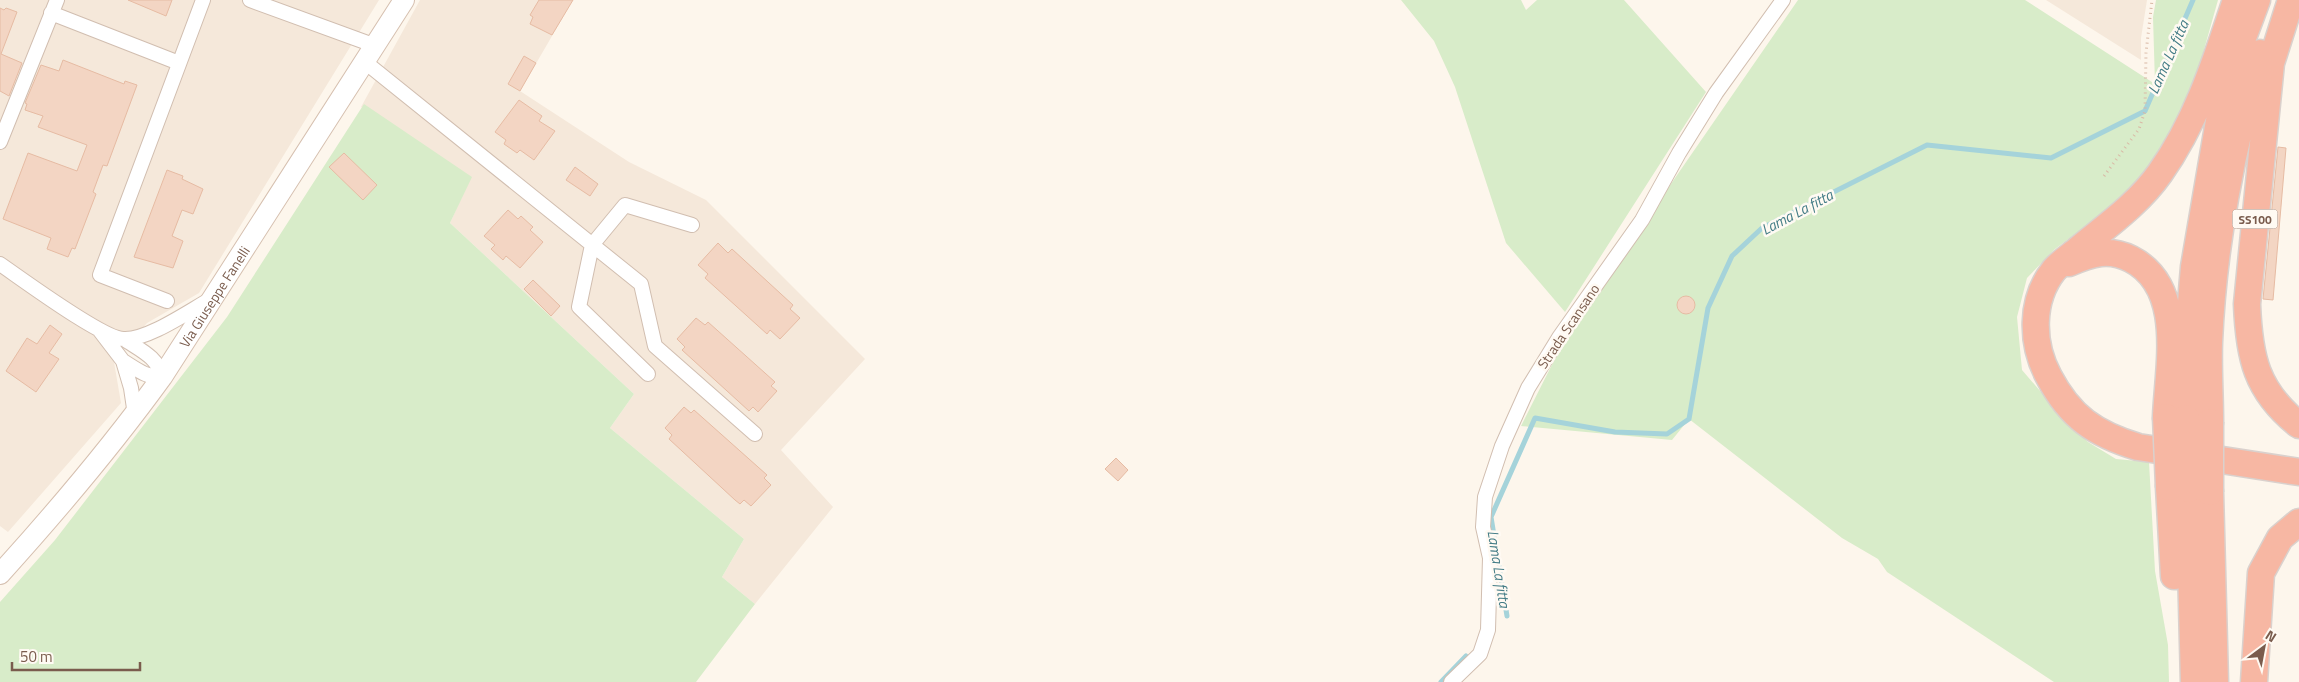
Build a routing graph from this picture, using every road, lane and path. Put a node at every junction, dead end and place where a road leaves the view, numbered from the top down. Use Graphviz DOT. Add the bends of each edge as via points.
graph roads {
  1 [pos="56,0"];
  2 [pos="203,0"];
  3 [pos="250,0"];
  4 [pos="404,0"];
  5 [pos="1783,0"];
  6 [pos="2152,0"];
  7 [pos="2236,0"];
  8 [pos="2257,0"];
  9 [pos="2276,0"];
  10 [pos="2291,0"];
  11 [pos="51,13"];
  12 [pos="371,54"];
  13 [pos="180,63"];
  14 [pos="0,142"];
  15 [pos="2104,176"];
  16 [pos="692,225"];
  17 [pos="592,245"];
  18 [pos="0,264"];
  19 [pos="2055,269"];
  20 [pos="214,298"];
  21 [pos="167,300"];
  22 [pos="100,330"];
  23 [pos="124,339"];
  24 [pos="123,361"];
  25 [pos="648,374"];
  26 [pos="162,377"];
  27 [pos="134,415"];
  28 [pos="2188,419"];
  29 [pos="2299,425"];
  30 [pos="755,434"];
  31 [pos="2299,472"];
  32 [pos="2189,489"];
  33 [pos="2299,522"];
  34 [pos="0,574"];
  35 [pos="1451,682"];
  36 [pos="2194,682"];
  37 [pos="2215,682"];
  38 [pos="2254,682"];
  1 -- 11 [label="street"];
  2 -- 13 [label="street"];
  3 -- 12 [label="street"];
  4 -- 12 [label="main road, Via Giuseppe Fanelli"];
  5 -- 35 [label="street, Strada Scansano" via="1716,92 1642,220 1560,336 1528,388 1502,446 1485,497 1484,527 1490,558 1488,630 1480,654"];
  6 -- 15 [label="path" via="2146,53 2145,111 2138,129"];
  7 -- 19 [label="highway" via="2203,94 2182,141 2159,175 2136,200"];
  8 -- 28 [label="highway, SS100" via="2225,86 2194,267 2186,363"];
  9 -- 28 [label="highway, SS100" via="2239,130 2214,276 2209,343"];
  10 -- 29 [label="highway, SS100" via="2271,63 2246,304 2248,340 2256,372 2268,394"];
  11 -- 13 [label="street"];
  11 -- 14 [label="street"];
  12 -- 17 [label="street"];
  12 -- 20 [label="main road, Via Giuseppe Fanelli"];
  13 -- 21 [label="street" via="100,275"];
  16 -- 17 [label="street" via="625,204"];
  17 -- 25 [label="street" via="579,307"];
  17 -- 30 [label="street" via="641,284 655,346"];
  18 -- 22 [label="street"];
  19 -- 28 [label="highway, SS100" via="2090,253 2118,253 2141,264 2158,282 2166,302"];
  19 -- 31 [label="highway" via="2042,288 2035,317 2037,343 2045,370 2073,412 2095,430 2138,447"];
  20 -- 23 [label="street" via="150,333"];
  20 -- 26 [label="main road, Via Giuseppe Fanelli"];
  22 -- 23 [label="street"];
  22 -- 24 [label="street"];
  23 -- 26 [label="street" via="154,359"];
  24 -- 26 [label="street" via="146,375"];
  24 -- 27 [label="street"];
  26 -- 27 [label="main road, Via Giuseppe Fanelli"];
  27 -- 34 [label="main road, Via Giuseppe Fanelli"];
  28 -- 32 [label="highway, SS100, bridge"];
  28 -- 32 [label="highway, SS100, bridge"];
  32 -- 36 [label="highway, SS100" via="2174,576 2192,634"];
  32 -- 37 [label="highway, SS100"];
  33 -- 38 [label="highway" via="2280,538 2260,573"];
}
